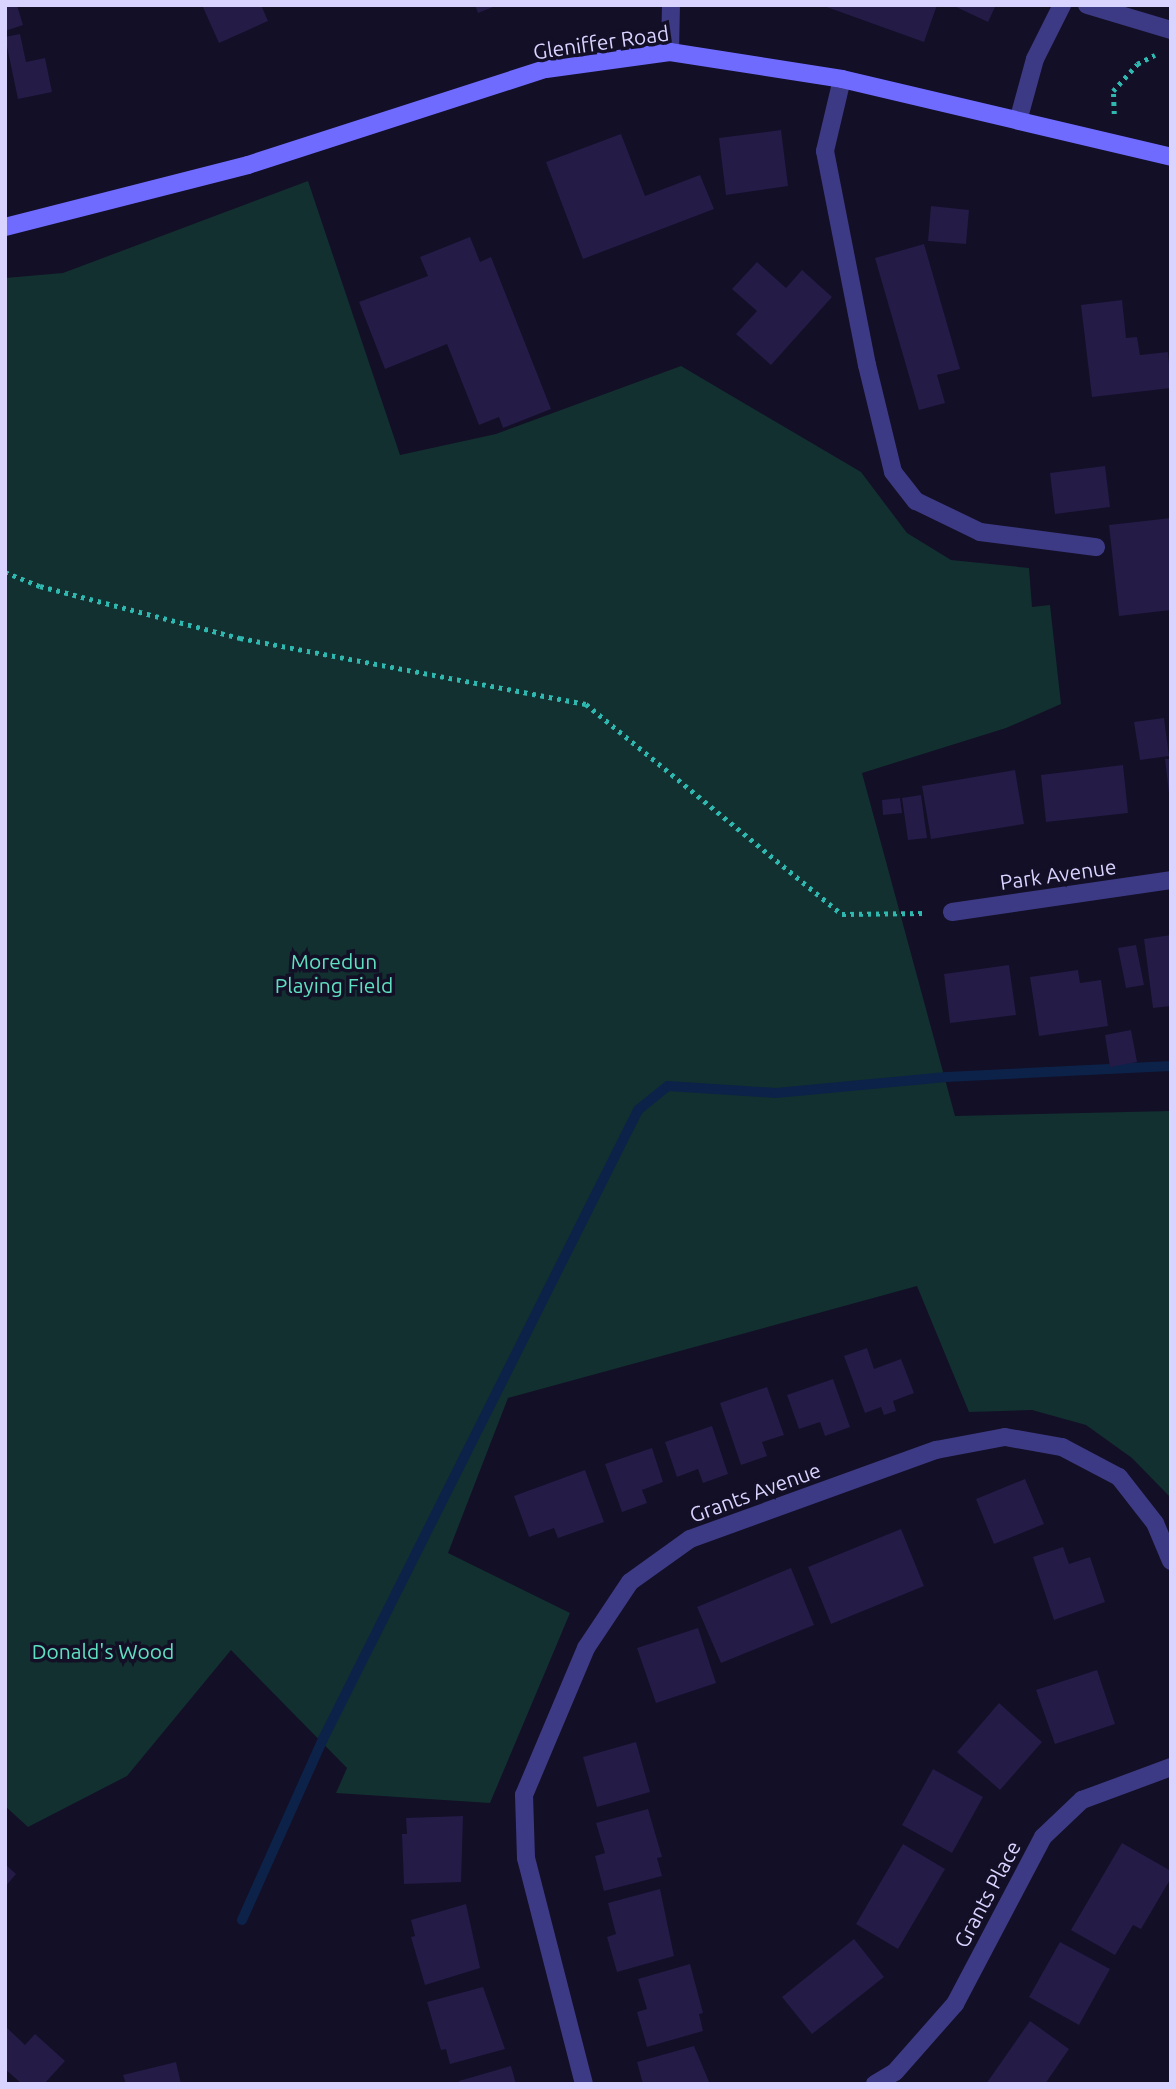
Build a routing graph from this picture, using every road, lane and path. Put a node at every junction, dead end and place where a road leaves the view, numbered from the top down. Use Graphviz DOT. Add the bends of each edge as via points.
graph roads {
  1 [pos="671,5"];
  2 [pos="1062,5"];
  3 [pos="1087,5"];
  4 [pos="1171,30"];
  5 [pos="670,52"];
  6 [pos="1160,52"];
  7 [pos="842,79"];
  8 [pos="1018,121"];
  9 [pos="1114,144"];
  10 [pos="1171,157"];
  11 [pos="5,227"];
  12 [pos="1096,547"];
  13 [pos="5,572"];
  14 [pos="1171,880"];
  15 [pos="952,912"];
  16 [pos="1171,1560"];
  17 [pos="1171,1766"];
  18 [pos="584,2084"];
  19 [pos="875,2084"];
  1 -- 5 [label="street"];
  2 -- 8 [label="street" via="1035,60"];
  3 -- 4 [label="street"];
  5 -- 7 [label="street, Gleniffer Road"];
  5 -- 11 [label="street, Gleniffer Road" via="546,69 248,165"];
  6 -- 9 [label="path" via="1137,64 1113,91"];
  7 -- 8 [label="street, Gleniffer Road"];
  7 -- 12 [label="street" via="825,150 893,472 916,501 980,532"];
  8 -- 9 [label="street, Gleniffer Road"];
  9 -- 10 [label="street, Gleniffer Road"];
  13 -- 15 [label="path" via="40,586 240,638 586,704 842,914"];
  14 -- 15 [label="street, Park Avenue"];
  16 -- 18 [label="street, Grants Avenue" via="1155,1523 1119,1477 1062,1447 1005,1437 936,1450 690,1539 630,1582 586,1648 524,1795 526,1858"];
  17 -- 19 [label="street, Grants Place" via="1082,1800 1042,1837 955,2004 895,2072"];
}
